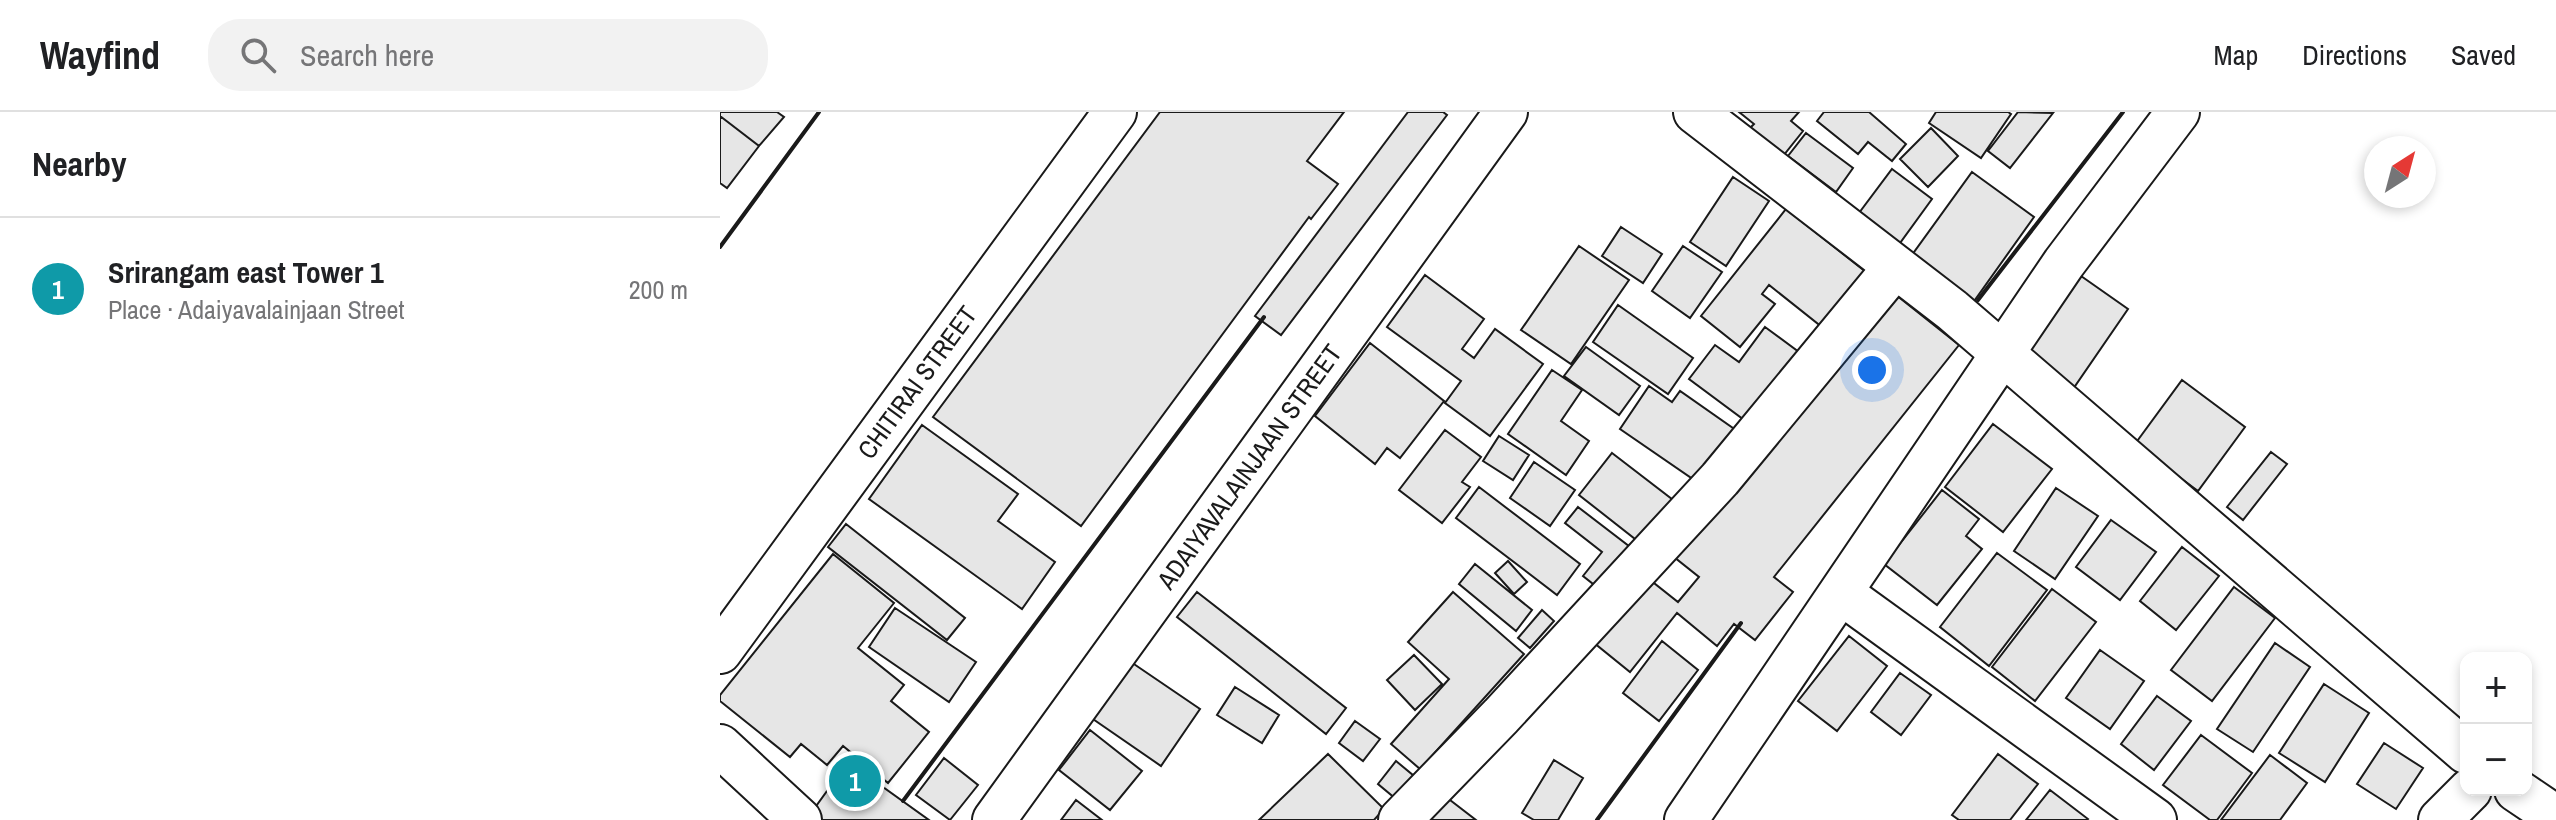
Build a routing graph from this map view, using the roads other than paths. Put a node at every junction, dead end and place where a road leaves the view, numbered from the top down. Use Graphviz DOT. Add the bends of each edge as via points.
graph roads {
  1 [pos="1115,112"];
  2 [pos="1506,112"];
  3 [pos="1695,112"];
  4 [pos="2178,112"];
  5 [pos="1895,267"];
  6 [pos="2003,353"];
  7 [pos="1841,593"];
  8 [pos="720,652"];
  9 [pos="720,746"];
  10 [pos="2460,747"];
  11 [pos="2464,796"];
  12 [pos="2525,796"];
  13 [pos="2556,817"];
  14 [pos="800,820"];
  15 [pos="994,820"];
  16 [pos="1400,820"];
  17 [pos="1686,820"];
  18 [pos="2155,820"];
  19 [pos="2440,820"];
  1 -- 8 [label="street, CHITIRAI STREET"];
  2 -- 15 [label="street, ADAIYAVALAINJAAN STREET"];
  3 -- 5 [label="street"];
  4 -- 6 [label="street"];
  5 -- 6 [label="street"];
  5 -- 16 [label="street" via="1720,479"];
  6 -- 7 [label="street"];
  6 -- 10 [label="street"];
  7 -- 17 [label="street"];
  7 -- 18 [label="street"];
  9 -- 14 [label="street"];
  11 -- 19 [label="street"];
  12 -- 13 [label="street"];
}
